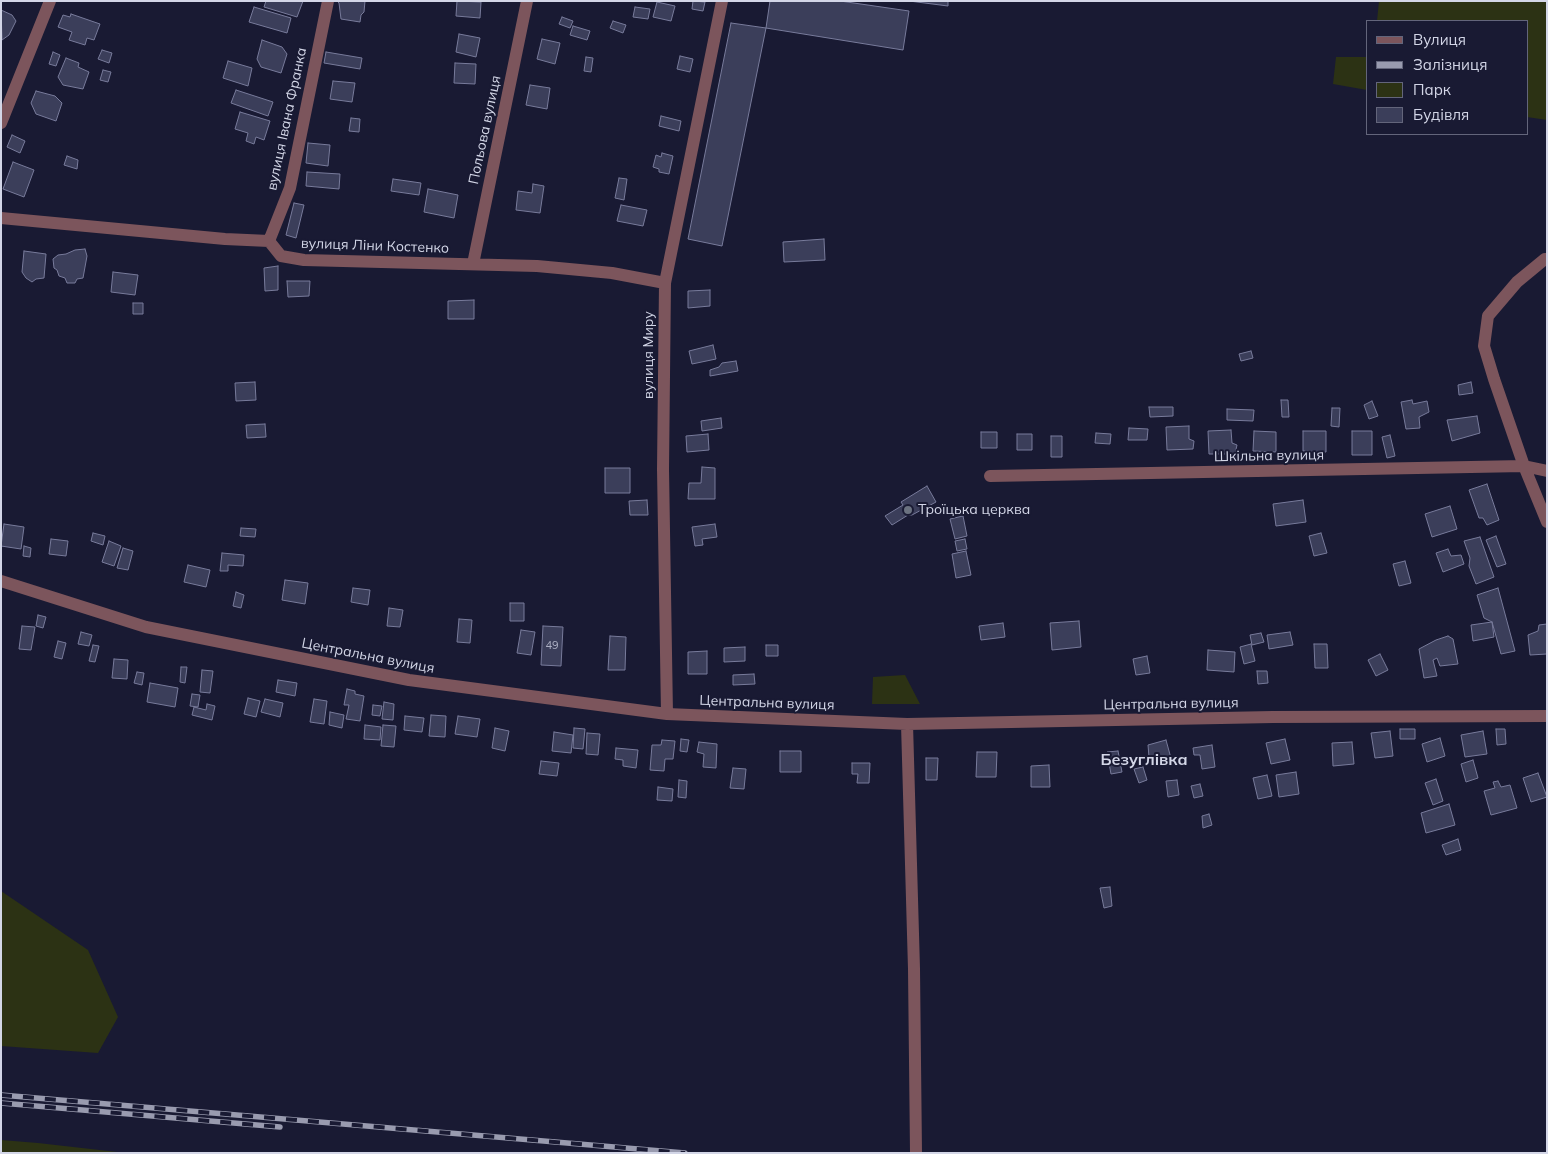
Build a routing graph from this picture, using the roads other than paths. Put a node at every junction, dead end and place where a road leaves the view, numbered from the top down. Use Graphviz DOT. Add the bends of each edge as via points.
graph roads {
  1 [pos="50,1"];
  2 [pos="328,1"];
  3 [pos="526,1"];
  4 [pos="722,1"];
  5 [pos="1,122"];
  6 [pos="1,218"];
  7 [pos="269,241"];
  8 [pos="1545,259"];
  9 [pos="472,264"];
  10 [pos="664,282"];
  11 [pos="1524,466"];
  12 [pos="1547,471"];
  13 [pos="990,476"];
  14 [pos="1547,522"];
  15 [pos="1,581"];
  16 [pos="667,714"];
  17 [pos="1547,716"];
  18 [pos="907,724"];
  19 [pos="916,1153"];
  1 -- 5 [label="street"];
  2 -- 7 [label="street, вулиця Івана Франка" via="290,188"];
  3 -- 9 [label="street, Польова вулиця"];
  4 -- 10 [label="street, вулиця Миру"];
  6 -- 7 [label="street"];
  7 -- 9 [label="street, вулиця Ліни Костенко" via="281,256 304,260"];
  8 -- 11 [label="street" via="1517,282 1488,316 1484,346"];
  9 -- 10 [label="street, вулиця Ліни Костенко" via="603,272"];
  10 -- 16 [label="street, вулиця Миру"];
  11 -- 12 [label="street, Шкільна вулиця"];
  11 -- 13 [label="street, Шкільна вулиця"];
  11 -- 14 [label="street"];
  15 -- 16 [label="street, Центральна вулиця" via="146,627 409,680"];
  16 -- 18 [label="street, Центральна вулиця"];
  17 -- 18 [label="street, Центральна вулиця" via="1303,716"];
  18 -- 19 [label="street"];
}
